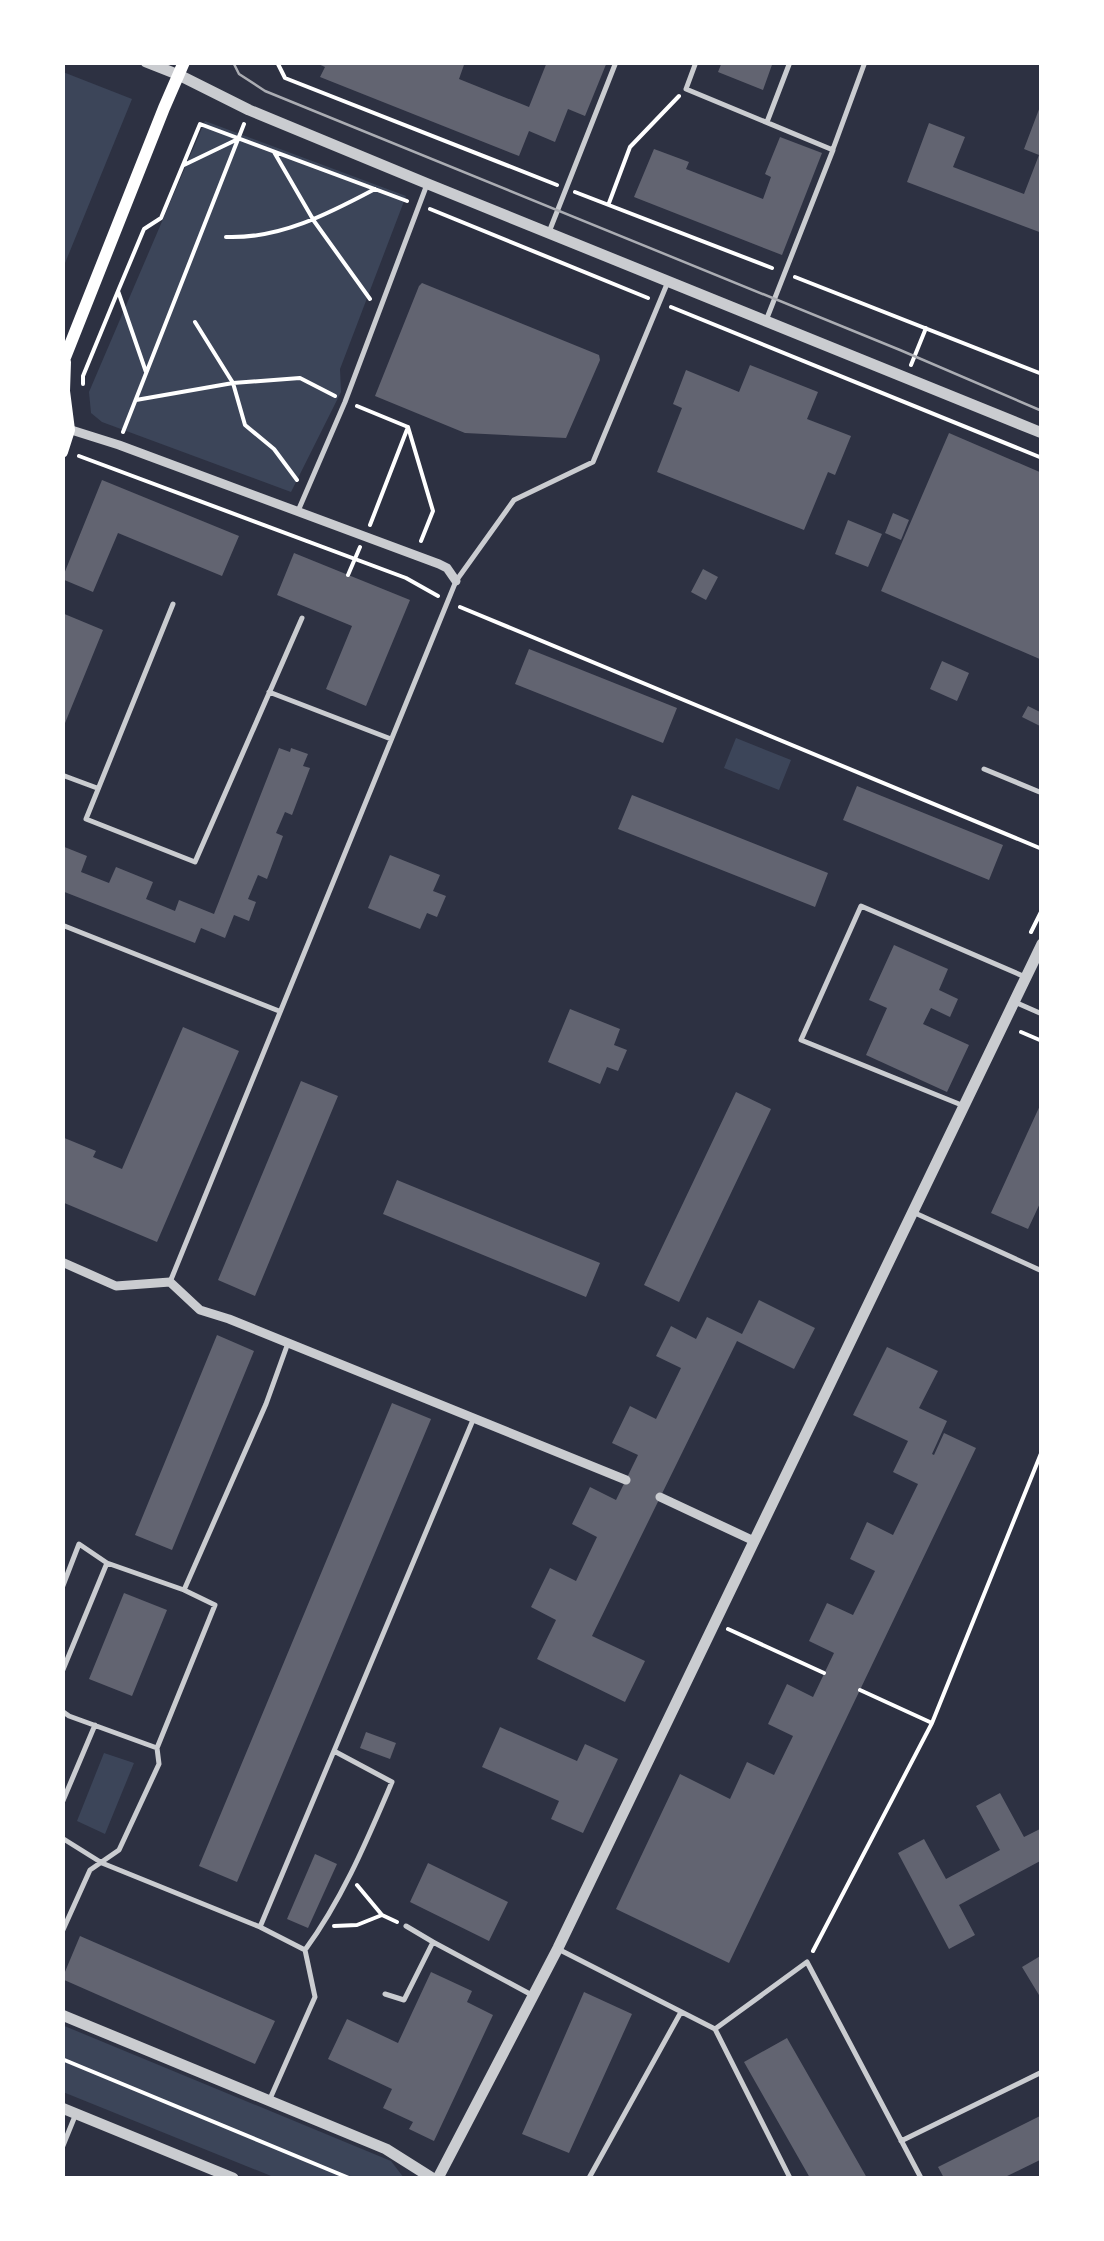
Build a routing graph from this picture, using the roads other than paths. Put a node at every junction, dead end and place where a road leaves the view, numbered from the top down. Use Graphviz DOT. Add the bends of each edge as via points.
graph roads {
  1 [pos="146,62"];
  2 [pos="616,62"];
  3 [pos="696,62"];
  4 [pos="790,62"];
  5 [pos="865,62"];
  6 [pos="182,69"];
  7 [pos="767,122"];
  8 [pos="833,150"];
  9 [pos="428,184"];
  10 [pos="548,232"];
  11 [pos="668,281"];
  12 [pos="766,320"];
  13 [pos="64,363"];
  14 [pos="66,428"];
  15 [pos="1042,434"];
  16 [pos="62,452"];
  17 [pos="298,512"];
  18 [pos="456,581"];
  19 [pos="173,604"];
  20 [pos="302,618"];
  21 [pos="269,692"];
  22 [pos="391,739"];
  23 [pos="984,769"];
  24 [pos="62,775"];
  25 [pos="97,788"];
  26 [pos="1042,793"];
  27 [pos="62,925"];
  28 [pos="1042,944"];
  29 [pos="1026,977"];
  30 [pos="1014,1002"];
  31 [pos="279,1011"];
  32 [pos="1042,1014"];
  33 [pos="964,1106"];
  34 [pos="912,1212"];
  35 [pos="62,1262"];
  36 [pos="1042,1271"];
  37 [pos="170,1282"];
  38 [pos="288,1343"];
  39 [pos="474,1420"];
  40 [pos="626,1480"];
  41 [pos="660,1497"];
  42 [pos="754,1540"];
  43 [pos="108,1563"];
  44 [pos="62,1588"];
  45 [pos="184,1590"];
  46 [pos="62,1672"];
  47 [pos="62,1711"];
  48 [pos="95,1726"];
  49 [pos="157,1748"];
  50 [pos="334,1750"];
  51 [pos="62,1802"];
  52 [pos="62,1838"];
  53 [pos="102,1863"];
  54 [pos="406,1926"];
  55 [pos="260,1927"];
  56 [pos="62,1932"];
  57 [pos="433,1942"];
  58 [pos="558,1948"];
  59 [pos="305,1950"];
  60 [pos="385,1994"];
  61 [pos="533,1995"];
  62 [pos="681,2012"];
  63 [pos="62,2015"];
  64 [pos="715,2030"];
  65 [pos="1042,2072"];
  66 [pos="269,2101"];
  67 [pos="62,2108"];
  68 [pos="76,2113"];
  69 [pos="901,2141"];
  70 [pos="62,2148"];
  71 [pos="233,2178"];
  72 [pos="435,2178"];
  73 [pos="589,2178"];
  74 [pos="790,2178"];
  75 [pos="922,2178"];
  1 -- 6 [label="street"];
  2 -- 10 [label="lane"];
  3 -- 7 [label="lane" via="686,89"];
  4 -- 7 [label="lane"];
  5 -- 8 [label="lane"];
  6 -- 9 [label="street" via="249,110"];
  6 -- 13 [label="main road"];
  7 -- 8 [label="lane"];
  8 -- 12 [label="lane"];
  9 -- 10 [label="street"];
  9 -- 17 [label="lane"];
  10 -- 11 [label="street"];
  11 -- 12 [label="street"];
  11 -- 18 [label="lane" via="593,462 514,500"];
  12 -- 15 [label="street"];
  13 -- 14 [label="main road"];
  14 -- 16 [label="main road"];
  14 -- 17 [label="street"];
  17 -- 18 [label="street" via="448,568"];
  18 -- 22 [label="lane"];
  19 -- 25 [label="lane"];
  20 -- 21 [label="lane"];
  21 -- 22 [label="lane"];
  21 -- 25 [label="lane" via="196,862 86,819"];
  22 -- 31 [label="lane"];
  23 -- 26 [label="lane"];
  24 -- 25 [label="lane"];
  27 -- 31 [label="lane"];
  28 -- 29 [label="street"];
  29 -- 30 [label="street"];
  29 -- 33 [label="lane" via="861,906 801,1040"];
  30 -- 32 [label="lane"];
  30 -- 33 [label="street"];
  31 -- 37 [label="lane"];
  33 -- 34 [label="street"];
  34 -- 36 [label="lane"];
  34 -- 42 [label="street"];
  35 -- 37 [label="street" via="116,1286"];
  37 -- 38 [label="street" via="200,1310"];
  38 -- 39 [label="street"];
  38 -- 45 [label="lane"];
  39 -- 40 [label="street"];
  39 -- 50 [label="lane"];
  41 -- 42 [label="street"];
  42 -- 58 [label="street"];
  43 -- 44 [label="lane" via="80,1544"];
  43 -- 45 [label="lane"];
  43 -- 46 [label="lane"];
  45 -- 49 [label="lane" via="215,1605"];
  47 -- 48 [label="lane"];
  48 -- 49 [label="lane"];
  48 -- 51 [label="lane"];
  49 -- 53 [label="lane" via="159,1764 119,1850"];
  50 -- 55 [label="lane"];
  50 -- 59 [label="lane" via="392,1782 351,1877"];
  52 -- 53 [label="lane"];
  53 -- 55 [label="lane"];
  53 -- 56 [label="lane" via="90,1870"];
  54 -- 57 [label="lane"];
  55 -- 59 [label="lane"];
  57 -- 60 [label="lane" via="404,2000"];
  57 -- 61 [label="lane"];
  58 -- 61 [label="street"];
  58 -- 62 [label="lane"];
  59 -- 66 [label="lane" via="315,1998"];
  61 -- 72 [label="street"];
  62 -- 64 [label="lane"];
  62 -- 73 [label="lane"];
  63 -- 66 [label="street"];
  64 -- 69 [label="lane" via="807,1962"];
  64 -- 74 [label="lane"];
  65 -- 69 [label="lane"];
  66 -- 72 [label="street"];
  67 -- 68 [label="street"];
  68 -- 70 [label="lane"];
  68 -- 71 [label="street"];
  69 -- 75 [label="lane"];
}
